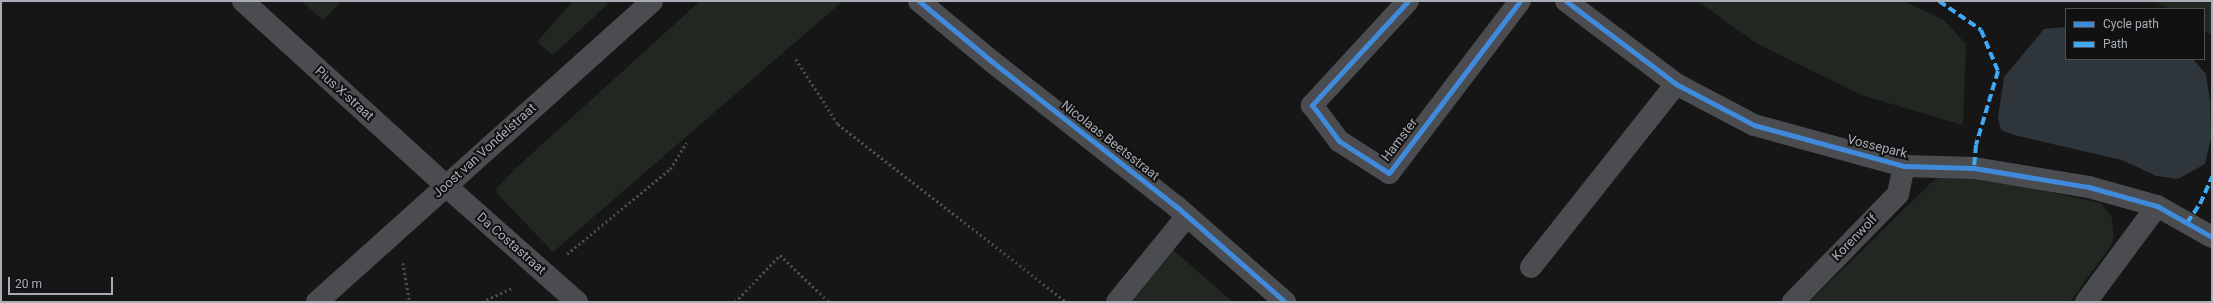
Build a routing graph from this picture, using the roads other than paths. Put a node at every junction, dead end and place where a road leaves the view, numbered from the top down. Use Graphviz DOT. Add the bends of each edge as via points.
graph roads {
  1 [pos="243,1"];
  2 [pos="652,1"];
  3 [pos="919,1"];
  4 [pos="1408,1"];
  5 [pos="1520,1"];
  6 [pos="1566,1"];
  7 [pos="1676,84"];
  8 [pos="1904,166"];
  9 [pos="446,186"];
  10 [pos="2157,206"];
  11 [pos="1187,216"];
  12 [pos="2212,237"];
  13 [pos="1531,267"];
  14 [pos="317,302"];
  15 [pos="577,302"];
  16 [pos="1117,302"];
  17 [pos="1285,302"];
  18 [pos="1793,302"];
  19 [pos="2086,302"];
  1 -- 9 [label="street, Pius X-straat"];
  2 -- 9 [label="street, Joost van Vondelstraat"];
  3 -- 11 [label="street, Nicolaas Beetsstraat"];
  4 -- 5 [label="street, Hamster" via="1312,105 1339,141 1389,173"];
  6 -- 7 [label="street, Vossepark"];
  7 -- 8 [label="street, Vossepark" via="1754,125"];
  7 -- 13 [label="street"];
  8 -- 10 [label="street, Vossepark" via="1974,168 2018,174 2089,187"];
  8 -- 18 [label="street, Korenwolf" via="1898,194"];
  9 -- 14 [label="street, Joost van Vondelstraat"];
  9 -- 15 [label="street, Da Costastraat"];
  10 -- 12 [label="street, Vossepark"];
  10 -- 19 [label="street"];
  11 -- 16 [label="street"];
  11 -- 17 [label="street, Nicolaas Beetsstraat"];
}
